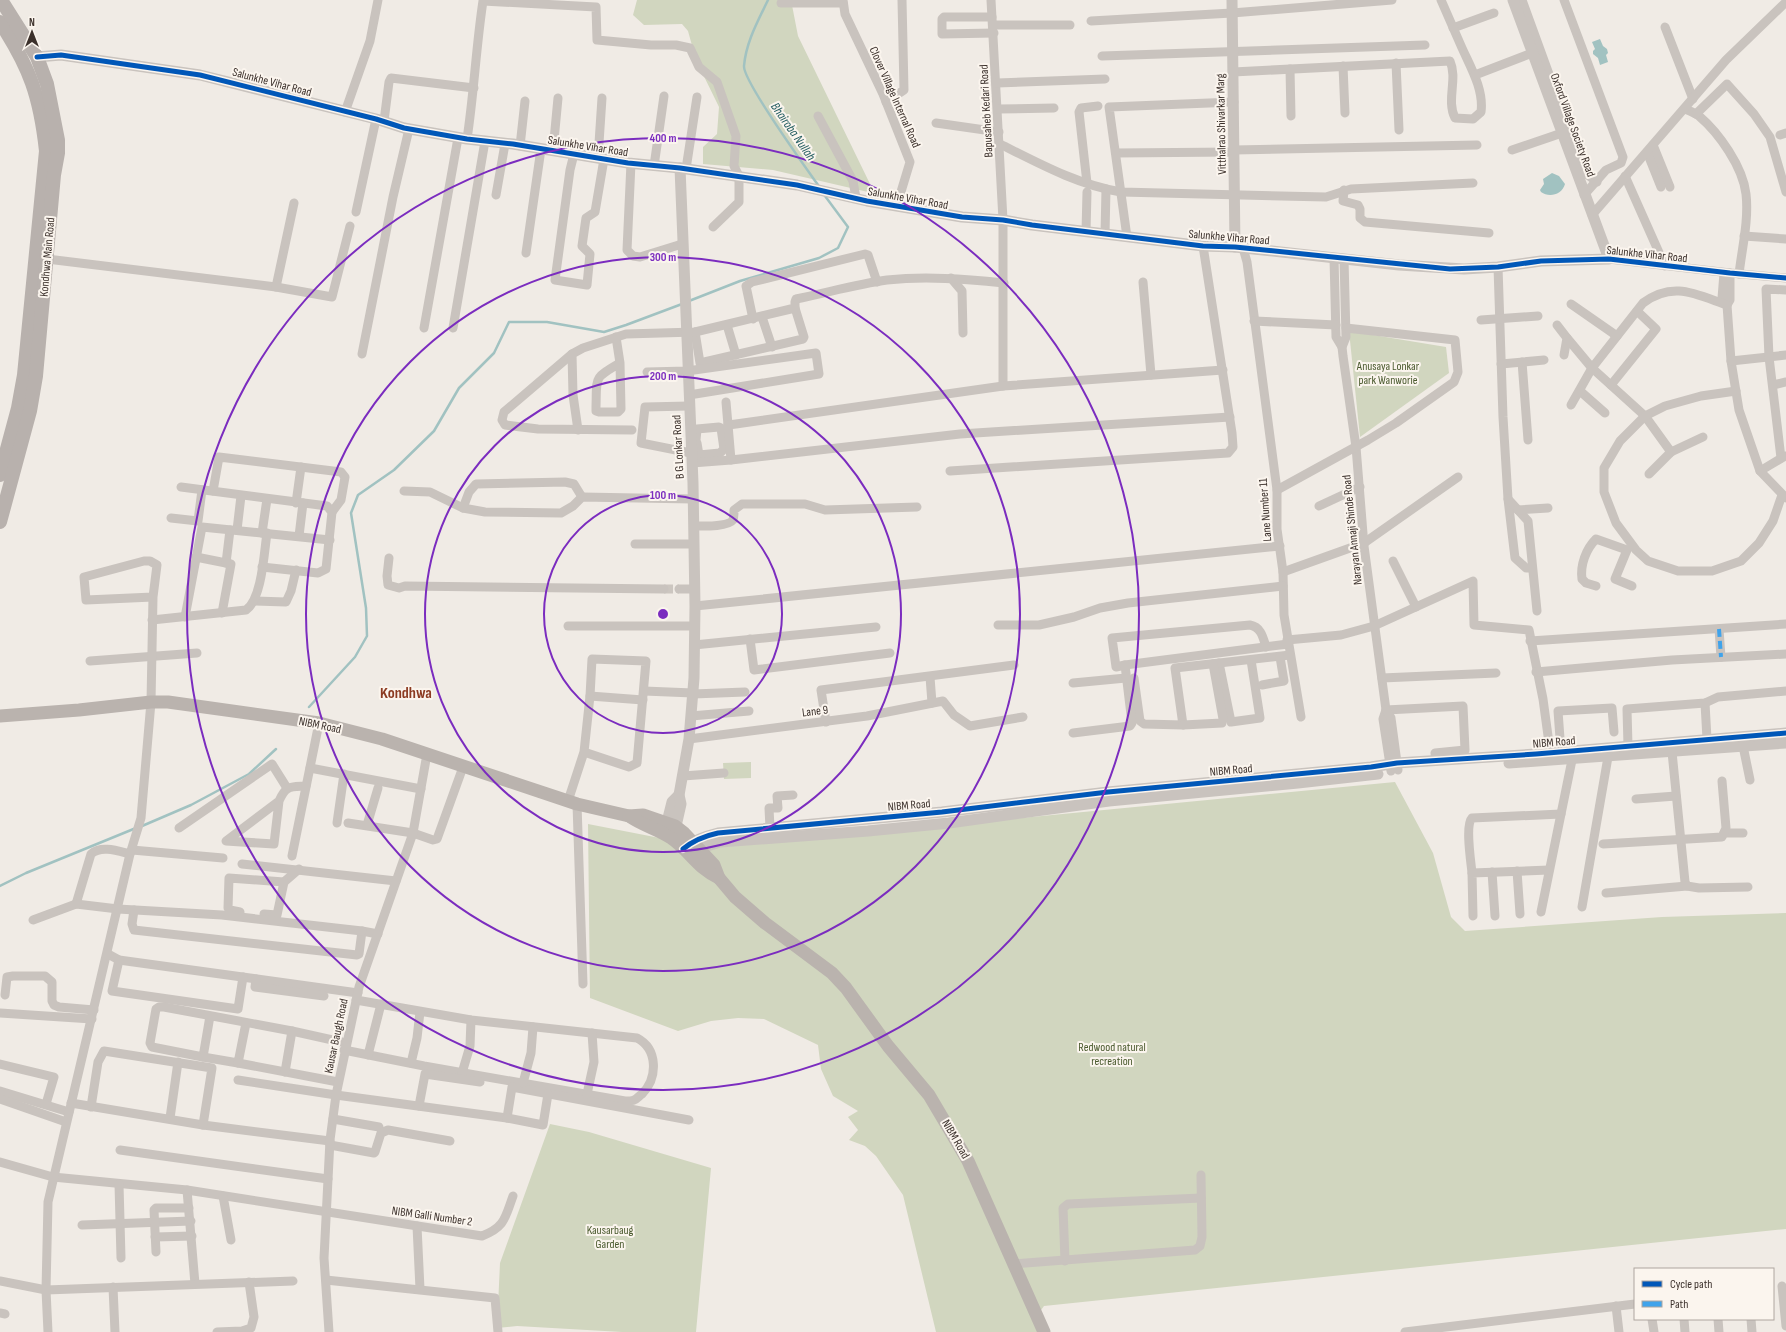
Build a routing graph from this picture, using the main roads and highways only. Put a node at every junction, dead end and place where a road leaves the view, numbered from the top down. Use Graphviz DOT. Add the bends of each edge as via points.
graph roads {
  1 [pos="1,0"];
  2 [pos="0,22"];
  3 [pos="51,161"];
  4 [pos="5,440"];
  5 [pos="0,476"];
  6 [pos="0,522"];
  7 [pos="0,716"];
  8 [pos="1044,1332"];
  1 -- 3 [label="main road, Kondhwa Main Road" via="37,58 47,84 58,140"];
  2 -- 3 [label="main road, Kondhwa Main Road" via="22,59 37,95 46,150"];
  3 -- 4 [label="main road, Kondhwa Main Road" via="24,375 18,408"];
  3 -- 6 [label="main road, Kondhwa Main Road" via="47,259 33,395"];
  4 -- 5 [label="main road, Kondhwa Main Road"];
  7 -- 8 [label="main road, NIBM Road" via="168,702 320,723 382,739 572,803 629,816 640,824 670,830 691,850 707,872 719,878 735,897 832,973 929,1095 968,1161"];
}
